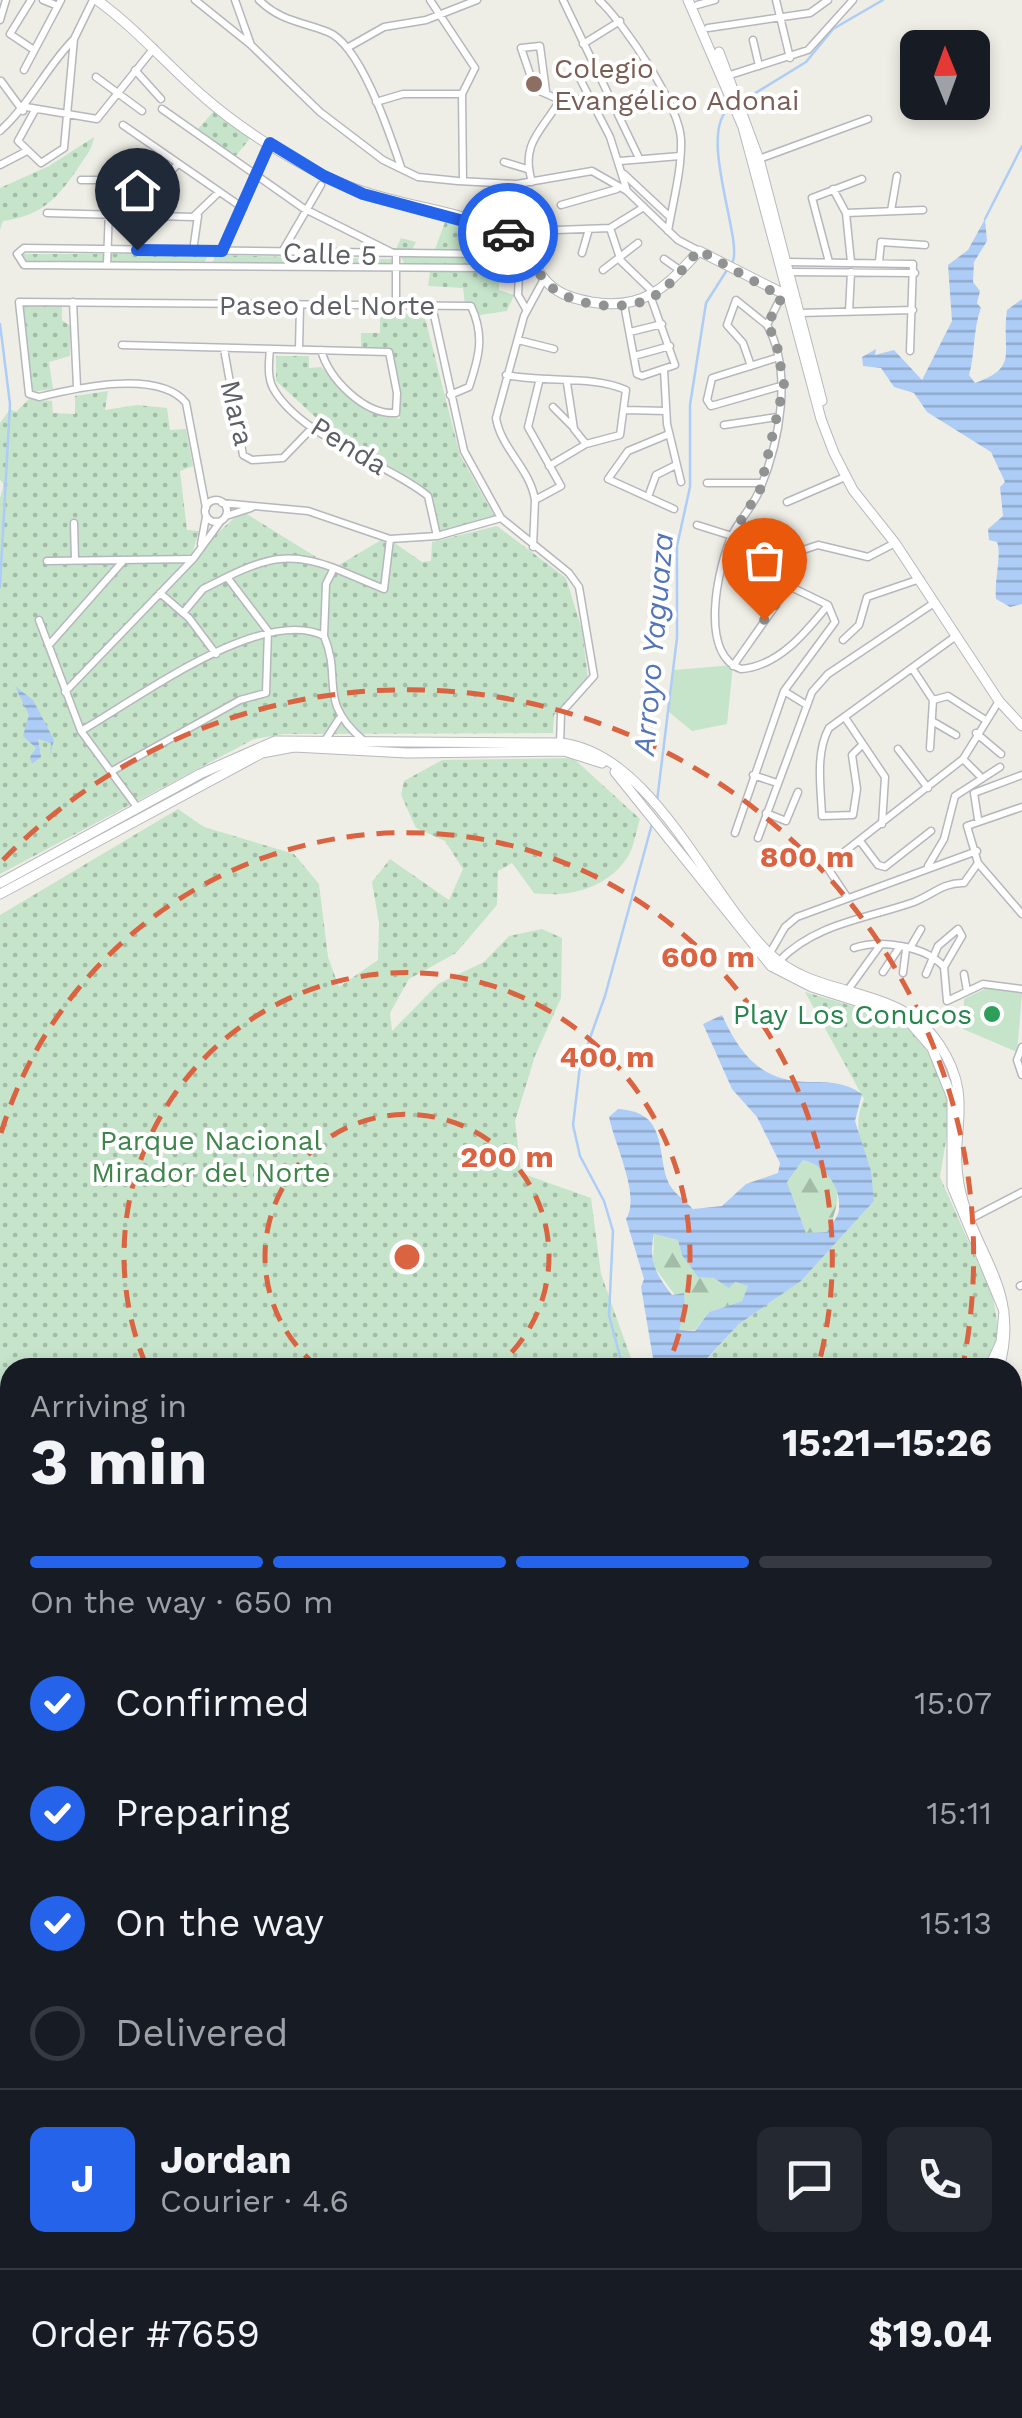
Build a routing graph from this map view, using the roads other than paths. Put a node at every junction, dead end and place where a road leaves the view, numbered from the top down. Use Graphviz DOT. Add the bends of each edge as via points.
graph roads {
  1 [pos="3,0"];
  2 [pos="31,0"];
  3 [pos="43,0"];
  4 [pos="95,0"];
  5 [pos="195,0"];
  6 [pos="235,0"];
  7 [pos="259,0"];
  8 [pos="430,0"];
  9 [pos="478,0"];
  10 [pos="562,0"];
  11 [pos="599,0"];
  12 [pos="715,0"];
  13 [pos="776,0"];
  14 [pos="828,0"];
  15 [pos="853,0"];
  16 [pos="693,2"];
  17 [pos="60,3"];
  18 [pos="438,13"];
  19 [pos="779,18"];
  20 [pos="0,20"];
  21 [pos="620,20"];
  22 [pos="708,28"];
  23 [pos="753,40"];
  24 [pos="73,43"];
  25 [pos="583,44"];
  26 [pos="251,45"];
  27 [pos="154,46"];
  28 [pos="347,48"];
  29 [pos="34,50"];
  30 [pos="790,58"];
  31 [pos="759,66"];
  32 [pos="24,70"];
  33 [pos="135,70"];
  34 [pos="577,72"];
  35 [pos="96,77"];
  36 [pos="1,81"];
  37 [pos="730,82"];
  38 [pos="120,91"];
  39 [pos="546,91"];
  40 [pos="462,94"];
  41 [pos="590,98"];
  42 [pos="161,99"];
  43 [pos="560,100"];
  44 [pos="376,102"];
  45 [pos="28,109"];
  46 [pos="162,109"];
  47 [pos="142,112"];
  48 [pos="66,115"];
  49 [pos="868,119"];
  50 [pos="123,126"];
  51 [pos="745,126"];
  52 [pos="0,131"];
  53 [pos="270,143"];
  54 [pos="25,152"];
  55 [pos="638,156"];
  56 [pos="680,156"];
  57 [pos="759,160"];
  58 [pos="620,161"];
  59 [pos="504,162"];
  60 [pos="0,164"];
  61 [pos="177,164"];
  62 [pos="401,167"];
  63 [pos="528,169"];
  64 [pos="624,174"];
  65 [pos="256,176"];
  66 [pos="897,176"];
  67 [pos="862,179"];
  68 [pos="81,180"];
  69 [pos="110,180"];
  70 [pos="462,182"];
  71 [pos="532,182"];
  72 [pos="321,185"];
  73 [pos="763,187"];
  74 [pos="617,189"];
  75 [pos="833,189"];
  76 [pos="627,191"];
  77 [pos="218,193"];
  78 [pos="560,205"];
  79 [pos="644,207"];
  80 [pos="243,208"];
  81 [pos="306,210"];
  82 [pos="923,210"];
  83 [pos="891,211"];
  84 [pos="46,212"];
  85 [pos="846,213"];
  86 [pos="110,215"];
  87 [pos="195,217"];
  88 [pos="670,218"];
  89 [pos="610,228"];
  90 [pos="589,229"];
  91 [pos="557,230"];
  92 [pos="668,231"];
  93 [pos="638,242"];
  94 [pos="925,245"];
  95 [pos="109,249"];
  96 [pos="699,250"];
  97 [pos="193,251"];
  98 [pos="213,251"];
  99 [pos="222,251"];
  100 [pos="282,252"];
  101 [pos="582,254"];
  102 [pos="621,254"];
  103 [pos="396,256"];
  104 [pos="664,260"];
  105 [pos="829,262"];
  106 [pos="850,262"];
  107 [pos="879,262"];
  108 [pos="107,265"];
  109 [pos="208,266"];
  110 [pos="788,267"];
  111 [pos="397,268"];
  112 [pos="603,270"];
  113 [pos="681,271"];
  114 [pos="851,272"];
  115 [pos="914,273"];
  116 [pos="519,274"];
  117 [pos="544,279"];
  118 [pos="654,296"];
  119 [pos="789,299"];
  120 [pos="73,302"];
  121 [pos="624,304"];
  122 [pos="300,306"];
  123 [pos="396,306"];
  124 [pos="432,306"];
  125 [pos="526,310"];
  126 [pos="912,310"];
  127 [pos="849,312"];
  128 [pos="799,313"];
  129 [pos="662,324"];
  130 [pos="767,325"];
  131 [pos="630,332"];
  132 [pos="518,340"];
  133 [pos="122,345"];
  134 [pos="670,346"];
  135 [pos="224,349"];
  136 [pos="270,349"];
  137 [pos="554,349"];
  138 [pos="299,350"];
  139 [pos="321,350"];
  140 [pos="910,351"];
  141 [pos="634,356"];
  142 [pos="776,358"];
  143 [pos="751,366"];
  144 [pos="664,370"];
  145 [pos="506,375"];
  146 [pos="540,382"];
  147 [pos="567,383"];
  148 [pos="784,385"];
  149 [pos="77,388"];
  150 [pos="450,395"];
  151 [pos="553,407"];
  152 [pos="626,410"];
  153 [pos="666,411"];
  154 [pos="777,417"];
  155 [pos="724,425"];
  156 [pos="573,426"];
  157 [pos="313,427"];
  158 [pos="827,429"];
  159 [pos="669,434"];
  160 [pos="586,444"];
  161 [pos="676,465"];
  162 [pos="549,466"];
  163 [pos="845,477"];
  164 [pos="681,482"];
  165 [pos="707,483"];
  166 [pos="762,483"];
  167 [pos="200,489"];
  168 [pos="648,497"];
  169 [pos="535,500"];
  170 [pos="218,502"];
  171 [pos="788,502"];
  172 [pos="268,508"];
  173 [pos="674,510"];
  174 [pos="206,512"];
  175 [pos="501,518"];
  176 [pos="223,519"];
  177 [pos="74,523"];
  178 [pos="697,524"];
  179 [pos="738,525"];
  180 [pos="437,536"];
  181 [pos="732,536"];
  182 [pos="390,538"];
  183 [pos="895,543"];
  184 [pos="201,545"];
  185 [pos="533,547"];
  186 [pos="794,553"];
  187 [pos="125,559"];
  188 [pos="173,559"];
  189 [pos="193,559"];
  190 [pos="47,560"];
  191 [pos="75,560"];
  192 [pos="334,568"];
  193 [pos="181,572"];
  194 [pos="227,577"];
  195 [pos="920,580"];
  196 [pos="787,585"];
  197 [pos="160,593"];
  198 [pos="935,602"];
  199 [pos="828,604"];
  200 [pos="183,613"];
  201 [pos="39,620"];
  202 [pos="268,631"];
  203 [pos="324,636"];
  204 [pos="956,636"];
  205 [pos="843,640"];
  206 [pos="48,644"];
  207 [pos="216,654"];
  208 [pos="732,666"];
  209 [pos="912,668"];
  210 [pos="784,691"];
  211 [pos="65,692"];
  212 [pos="933,700"];
  213 [pos="999,700"];
  214 [pos="805,704"];
  215 [pos="340,718"];
  216 [pos="846,718"];
  217 [pos="984,719"];
  218 [pos="932,720"];
  219 [pos="1022,726"];
  220 [pos="81,731"];
  221 [pos="976,733"];
  222 [pos="956,734"];
  223 [pos="326,739"];
  224 [pos="365,742"];
  225 [pos="862,744"];
  226 [pos="560,747"];
  227 [pos="930,748"];
  228 [pos="898,750"];
  229 [pos="1001,754"];
  230 [pos="963,759"];
  231 [pos="1000,767"];
  232 [pos="112,771"];
  233 [pos="753,774"];
  234 [pos="979,775"];
  235 [pos="1022,775"];
  236 [pos="776,783"];
  237 [pos="928,788"];
  238 [pos="798,792"];
  239 [pos="974,793"];
  240 [pos="952,799"];
  241 [pos="137,807"];
  242 [pos="1022,807"];
  243 [pos="766,813"];
  244 [pos="978,820"];
  245 [pos="882,824"];
  246 [pos="931,831"];
  247 [pos="735,833"];
  248 [pos="758,838"];
  249 [pos="860,840"];
  250 [pos="977,851"];
  251 [pos="686,854"];
  252 [pos="978,863"];
  253 [pos="928,866"];
  254 [pos="0,884"];
  255 [pos="0,894"];
  256 [pos="847,897"];
  257 [pos="1022,914"];
  258 [pos="921,929"];
  259 [pos="962,934"];
  260 [pos="976,936"];
  261 [pos="881,944"];
  262 [pos="854,948"];
  263 [pos="905,949"];
  264 [pos="776,956"];
  265 [pos="932,957"];
  266 [pos="944,967"];
  267 [pos="883,972"];
  268 [pos="902,973"];
  269 [pos="926,974"];
  270 [pos="964,974"];
  271 [pos="850,988"];
  272 [pos="1022,989"];
  273 [pos="967,990"];
  274 [pos="1022,1048"];
  275 [pos="1022,1075"];
  276 [pos="1022,1192"];
  277 [pos="972,1218"];
  278 [pos="994,1358"];
  279 [pos="1001,1358"];
  1 -- 20 [label="street"];
  2 -- 29 [label="street" via="10,34"];
  3 -- 17 [label="street"];
  4 -- 24 [label="street"];
  4 -- 27 [label="street"];
  5 -- 26 [label="street"];
  6 -- 26 [label="street"];
  7 -- 28 [label="street" via="290,22 331,33"];
  8 -- 18 [label="street"];
  9 -- 18 [label="street"];
  10 -- 25 [label="street"];
  11 -- 21 [label="street"];
  12 -- 16 [label="street"];
  13 -- 19 [label="street"];
  14 -- 19 [label="street" via="810,12"];
  15 -- 30 [label="street" via="810,49"];
  16 -- 22 [label="street"];
  16 -- 37 [label="street"];
  17 -- 29 [label="street"];
  18 -- 28 [label="street" via="384,28"];
  18 -- 40 [label="street" via="475,68"];
  19 -- 22 [label="street"];
  19 -- 30 [label="street"];
  21 -- 25 [label="street"];
  21 -- 56 [label="street" via="677,121"];
  22 -- 37 [label="street"];
  23 -- 31 [label="street"];
  24 -- 45 [label="street" via="52,62"];
  24 -- 48 [label="street"];
  25 -- 55 [label="street"];
  26 -- 62 [label="street" via="342,132"];
  27 -- 33 [label="street"];
  27 -- 53 [label="street" via="204,97"];
  28 -- 44 [label="street"];
  29 -- 32 [label="street"];
  30 -- 31 [label="street"];
  31 -- 37 [label="street"];
  33 -- 38 [label="street"];
  33 -- 42 [label="street"];
  34 -- 41 [label="street"];
  35 -- 38 [label="street"];
  36 -- 45 [label="street"];
  37 -- 51 [label="street"];
  38 -- 47 [label="street"];
  38 -- 48 [label="street" via="97,118"];
  39 -- 39 [label="street" via="540,46 520,48 528,81"];
  39 -- 43 [label="street"];
  40 -- 44 [label="street" via="404,94"];
  40 -- 70 [label="street"];
  41 -- 43 [label="street"];
  41 -- 58 [label="street"];
  43 -- 63 [label="street" via="529,147"];
  44 -- 62 [label="street"];
  45 -- 48 [label="street"];
  45 -- 52 [label="street"];
  45 -- 54 [label="street" via="18,138"];
  46 -- 65 [label="street"];
  48 -- 54 [label="street" via="64,148 41,163"];
  49 -- 57 [label="street"];
  50 -- 61 [label="street"];
  51 -- 57 [label="street"];
  51 -- 73 [label="street"];
  53 -- 65 [label="street"];
  53 -- 117 [label="street" via="363,194 510,234"];
  54 -- 60 [label="street"];
  55 -- 56 [label="street"];
  55 -- 58 [label="street"];
  56 -- 88 [label="street"];
  57 -- 73 [label="street"];
  58 -- 64 [label="street"];
  59 -- 63 [label="street"];
  61 -- 69 [label="street" via="167,179"];
  61 -- 77 [label="street"];
  62 -- 70 [label="street" via="418,177"];
  63 -- 71 [label="street"];
  64 -- 76 [label="street"];
  64 -- 88 [label="street"];
  65 -- 80 [label="street"];
  65 -- 81 [label="street"];
  66 -- 83 [label="street"];
  67 -- 75 [label="street"];
  68 -- 69 [label="street"];
  69 -- 86 [label="street"];
  70 -- 71 [label="street"];
  71 -- 74 [label="street" via="592,171"];
  72 -- 81 [label="street"];
  73 -- 110 [label="street"];
  73 -- 119 [label="street"];
  74 -- 76 [label="street"];
  74 -- 78 [label="street"];
  75 -- 85 [label="street"];
  75 -- 105 [label="street" via="812,200"];
  76 -- 79 [label="street"];
  77 -- 80 [label="street"];
  77 -- 87 [label="street"];
  79 -- 89 [label="street"];
  79 -- 92 [label="street"];
  80 -- 99 [label="street"];
  81 -- 100 [label="street"];
  81 -- 103 [label="street"];
  82 -- 83 [label="street"];
  83 -- 85 [label="street"];
  84 -- 86 [label="street"];
  85 -- 106 [label="street"];
  86 -- 87 [label="street"];
  86 -- 95 [label="street"];
  87 -- 97 [label="street"];
  88 -- 92 [label="street"];
  89 -- 90 [label="street"];
  89 -- 102 [label="street"];
  90 -- 91 [label="street"];
  90 -- 101 [label="street"];
  92 -- 96 [label="street"];
  93 -- 102 [label="street"];
  94 -- 107 [label="street" via="881,242"];
  95 -- 97 [label="street, Calle 5"];
  95 -- 108 [label="street"];
  95 -- 108 [label="street, Calle 5" via="24,248 18,257 24,265"];
  96 -- 113 [label="street"];
  96 -- 119 [label="street"];
  97 -- 98 [label="street, Calle 5"];
  98 -- 99 [label="street, Calle 5"];
  98 -- 109 [label="street"];
  99 -- 100 [label="street, Calle 5"];
  100 -- 103 [label="street, Calle 5"];
  102 -- 112 [label="street"];
  102 -- 118 [label="street" via="620,261 644,278"];
  103 -- 111 [label="street"];
  103 -- 111 [label="street, Calle 5" via="486,254 487,268"];
  104 -- 113 [label="street"];
  105 -- 106 [label="street"];
  105 -- 110 [label="street"];
  106 -- 107 [label="street"];
  107 -- 115 [label="street" via="914,264"];
  108 -- 109 [label="street"];
  109 -- 111 [label="street"];
  110 -- 114 [label="street"];
  110 -- 119 [label="street"];
  111 -- 123 [label="street"];
  113 -- 118 [label="street"];
  114 -- 115 [label="street"];
  114 -- 127 [label="street"];
  115 -- 126 [label="street"];
  116 -- 125 [label="street"];
  117 -- 121 [label="street" via="569,296"];
  117 -- 125 [label="street"];
  118 -- 121 [label="street"];
  118 -- 129 [label="street"];
  119 -- 128 [label="street"];
  119 -- 130 [label="street"];
  119 -- 158 [label="street"];
  120 -- 122 [label="street, Paseo del Norte"];
  120 -- 149 [label="street"];
  120 -- 149 [label="street, Paseo del Norte" via="18,302 27,392"];
  121 -- 131 [label="street"];
  122 -- 123 [label="street, Paseo del Norte"];
  122 -- 138 [label="street"];
  123 -- 124 [label="street, Paseo del Norte"];
  124 -- 150 [label="street"];
  124 -- 150 [label="street, Paseo del Norte" via="471,306 480,325 480,353 468,388"];
  125 -- 132 [label="street"];
  126 -- 127 [label="street"];
  126 -- 140 [label="street"];
  127 -- 128 [label="street"];
  128 -- 158 [label="street"];
  129 -- 131 [label="street"];
  129 -- 134 [label="street"];
  130 -- 142 [label="street"];
  130 -- 143 [label="street" via="736,300 728,324"];
  131 -- 141 [label="street"];
  132 -- 137 [label="street"];
  132 -- 145 [label="street"];
  133 -- 135 [label="street"];
  134 -- 141 [label="street"];
  134 -- 144 [label="street" via="676,365"];
  135 -- 136 [label="street"];
  135 -- 157 [label="street, Mara" via="243,456 283,458"];
  136 -- 138 [label="street"];
  136 -- 157 [label="street, Penda" via="273,387"];
  138 -- 139 [label="street"];
  139 -- 139 [label="street" via="325,365 352,394 396,413 388,352"];
  141 -- 144 [label="street" via="637,374"];
  142 -- 143 [label="street"];
  142 -- 148 [label="street"];
  143 -- 148 [label="street" via="711,379 708,404"];
  144 -- 153 [label="street"];
  145 -- 146 [label="street"];
  145 -- 169 [label="street" via="497,426 530,474"];
  146 -- 147 [label="street"];
  146 -- 162 [label="street" via="528,427"];
  147 -- 152 [label="street" via="620,388 628,394"];
  147 -- 156 [label="street"];
  148 -- 154 [label="street"];
  149 -- 167 [label="street" via="151,386 178,394 186,404"];
  150 -- 175 [label="street" via="464,451"];
  151 -- 156 [label="street"];
  152 -- 153 [label="street"];
  152 -- 160 [label="street" via="620,436"];
  153 -- 159 [label="street"];
  154 -- 155 [label="street"];
  154 -- 166 [label="street"];
  156 -- 160 [label="street"];
  157 -- 180 [label="street, Penda" via="428,496"];
  158 -- 163 [label="street"];
  159 -- 161 [label="street"];
  159 -- 168 [label="street" via="628,451 608,476"];
  160 -- 162 [label="street"];
  161 -- 164 [label="street"];
  161 -- 168 [label="street" via="656,475"];
  162 -- 169 [label="street" via="561,486"];
  163 -- 171 [label="street"];
  163 -- 183 [label="street"];
  165 -- 166 [label="street"];
  166 -- 179 [label="street"];
  167 -- 170 [label="street"];
  167 -- 174 [label="street"];
  168 -- 173 [label="street"];
  169 -- 185 [label="street"];
  170 -- 172 [label="street"];
  170 -- 174 [label="street"];
  170 -- 176 [label="street"];
  172 -- 176 [label="street"];
  172 -- 182 [label="street" via="308,511"];
  174 -- 176 [label="street"];
  174 -- 184 [label="street"];
  175 -- 180 [label="street"];
  175 -- 185 [label="street"];
  176 -- 184 [label="street"];
  177 -- 191 [label="street"];
  178 -- 181 [label="street"];
  179 -- 181 [label="street"];
  179 -- 186 [label="street"];
  180 -- 182 [label="street"];
  181 -- 208 [label="street" via="714,622"];
  182 -- 192 [label="street" via="384,589"];
  183 -- 186 [label="street" via="868,557 818,544"];
  183 -- 195 [label="street"];
  184 -- 189 [label="street"];
  185 -- 226 [label="street" via="579,586 595,668 590,685 561,713"];
  186 -- 196 [label="street"];
  187 -- 188 [label="street"];
  187 -- 191 [label="street"];
  187 -- 206 [label="street"];
  188 -- 189 [label="street"];
  188 -- 193 [label="street"];
  189 -- 193 [label="street"];
  190 -- 191 [label="street"];
  192 -- 194 [label="street" via="272,557"];
  192 -- 203 [label="street" via="326,584"];
  193 -- 197 [label="street"];
  194 -- 200 [label="street" via="203,588"];
  194 -- 202 [label="street"];
  195 -- 198 [label="street"];
  195 -- 205 [label="street" via="867,598 858,624"];
  196 -- 199 [label="street"];
  196 -- 208 [label="street"];
  197 -- 200 [label="street"];
  197 -- 211 [label="street"];
  198 -- 204 [label="street"];
  198 -- 214 [label="street" via="828,674"];
  199 -- 208 [label="street" via="789,648 756,666"];
  199 -- 210 [label="street" via="836,622"];
  200 -- 207 [label="street"];
  201 -- 206 [label="street"];
  202 -- 203 [label="street"];
  202 -- 207 [label="street"];
  202 -- 232 [label="street" via="266,693 240,700"];
  203 -- 215 [label="street"];
  204 -- 209 [label="street"];
  204 -- 213 [label="street"];
  206 -- 211 [label="street"];
  207 -- 220 [label="street"];
  209 -- 212 [label="street"];
  209 -- 216 [label="street"];
  210 -- 214 [label="street"];
  210 -- 233 [label="street"];
  211 -- 220 [label="street"];
  212 -- 217 [label="street" via="948,696"];
  212 -- 218 [label="street"];
  213 -- 217 [label="street"];
  213 -- 219 [label="street"];
  214 -- 236 [label="street"];
  215 -- 223 [label="street"];
  215 -- 224 [label="street"];
  216 -- 225 [label="street"];
  216 -- 225 [label="street" via="829,728 819,750 822,816 853,815 852,754"];
  217 -- 221 [label="street"];
  218 -- 222 [label="street"];
  218 -- 227 [label="street"];
  220 -- 232 [label="street"];
  221 -- 229 [label="street"];
  221 -- 230 [label="street"];
  223 -- 224 [label="street"];
  223 -- 241 [label="street" via="268,744"];
  224 -- 226 [label="street"];
  225 -- 245 [label="street" via="885,777"];
  226 -- 251 [label="street" via="596,759 642,795"];
  226 -- 255 [label="street" via="407,753 294,747 262,753"];
  228 -- 237 [label="street"];
  230 -- 234 [label="street"];
  230 -- 237 [label="street"];
  231 -- 240 [label="street"];
  232 -- 241 [label="street"];
  233 -- 236 [label="street"];
  233 -- 247 [label="street"];
  235 -- 239 [label="street"];
  236 -- 243 [label="street"];
  237 -- 245 [label="street"];
  238 -- 243 [label="street" via="785,823"];
  239 -- 240 [label="street"];
  239 -- 244 [label="street"];
  240 -- 253 [label="street" via="944,838"];
  241 -- 254 [label="street"];
  242 -- 244 [label="street"];
  243 -- 248 [label="street"];
  244 -- 250 [label="street" via="967,826"];
  245 -- 249 [label="street"];
  246 -- 249 [label="street" via="882,867"];
  249 -- 256 [label="street" via="828,866"];
  250 -- 252 [label="street"];
  250 -- 253 [label="street"];
  251 -- 264 [label="street"];
  251 -- 278 [label="street" via="771,966 812,988 891,1012 932,1048 952,1098 952,1186 1004,1311"];
  252 -- 257 [label="street"];
  252 -- 264 [label="street" via="964,883 829,927"];
  253 -- 256 [label="street"];
  256 -- 264 [label="street" via="792,920"];
  258 -- 263 [label="street"];
  259 -- 260 [label="street"];
  259 -- 265 [label="street" via="954,930"];
  259 -- 266 [label="street"];
  261 -- 262 [label="street"];
  261 -- 263 [label="street"];
  261 -- 271 [label="street"];
  263 -- 265 [label="street"];
  263 -- 267 [label="street"];
  263 -- 268 [label="street"];
  264 -- 271 [label="street" via="816,980"];
  265 -- 266 [label="street"];
  265 -- 269 [label="street"];
  266 -- 273 [label="street" via="945,1000"];
  270 -- 273 [label="street"];
  271 -- 277 [label="street" via="904,1010 946,1056 961,1104 959,1184"];
  272 -- 273 [label="street" via="995,983"];
  274 -- 275 [label="street"];
  276 -- 277 [label="street"];
  277 -- 279 [label="street" via="1010,1296 1012,1327"];
}
